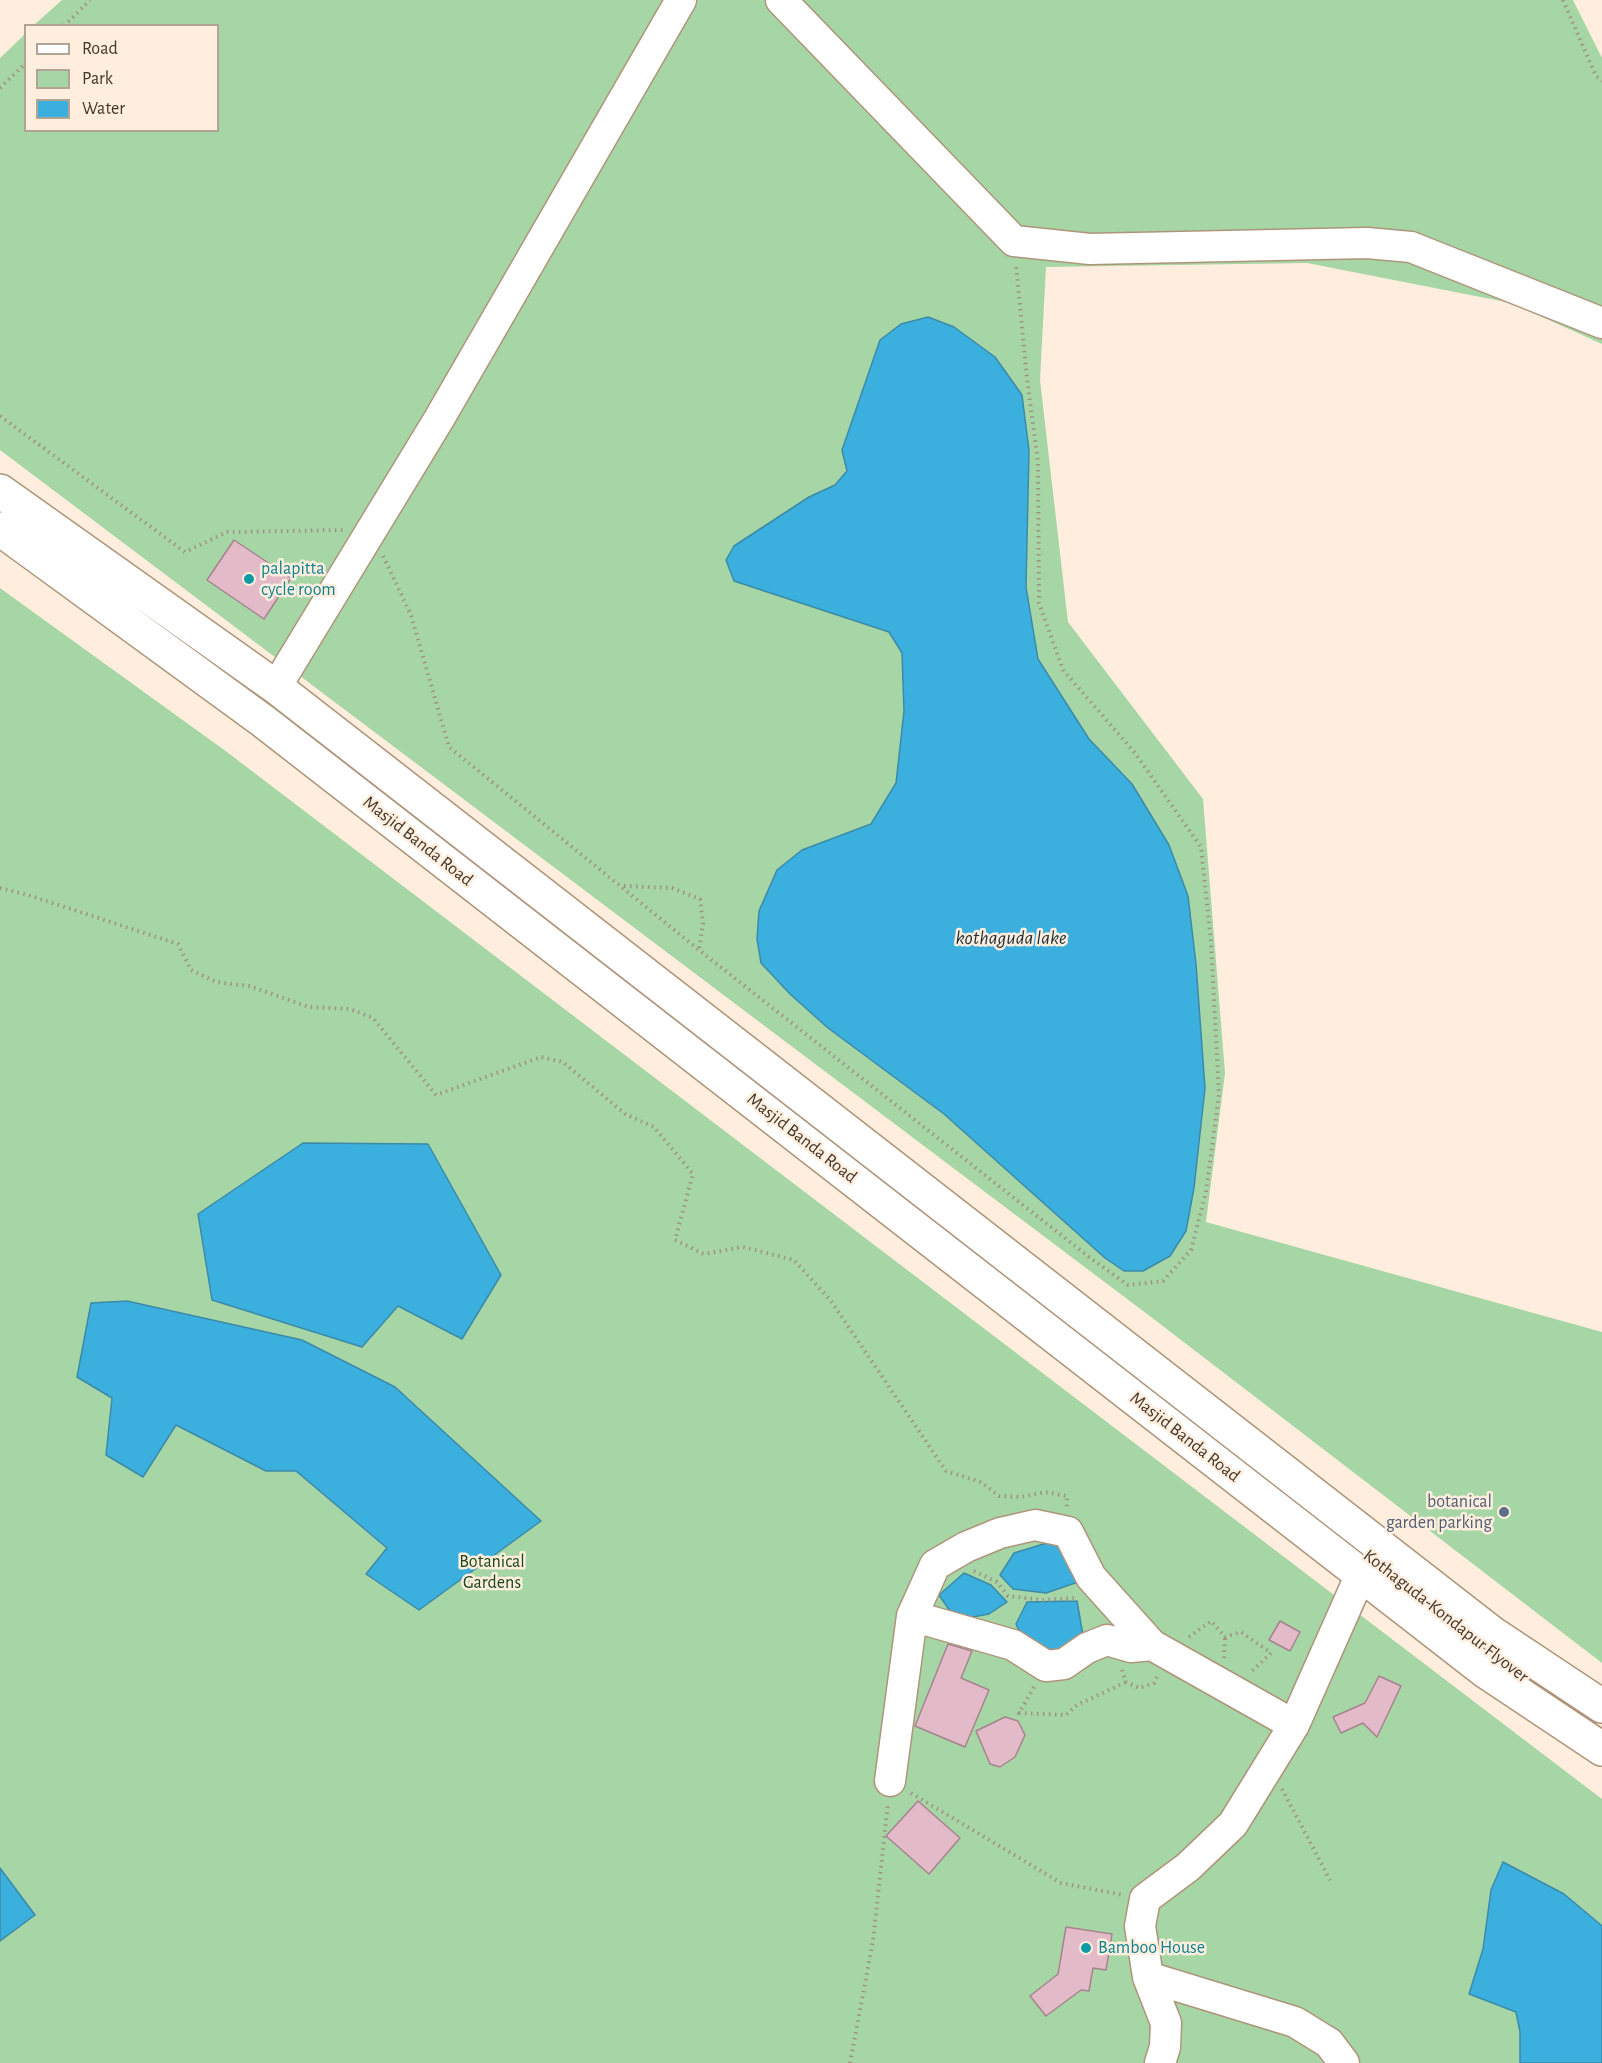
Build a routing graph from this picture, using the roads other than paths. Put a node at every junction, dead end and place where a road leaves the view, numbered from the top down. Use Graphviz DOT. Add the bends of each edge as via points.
graph roads {
  1 [pos="681,0"];
  2 [pos="781,0"];
  3 [pos="1602,323"];
  4 [pos="0,492"];
  5 [pos="0,529"];
  6 [pos="276,687"];
  7 [pos="1303,1487"];
  8 [pos="1361,1574"];
  9 [pos="912,1616"];
  10 [pos="1159,1649"];
  11 [pos="1602,1706"];
  12 [pos="1294,1725"];
  13 [pos="1602,1731"];
  14 [pos="1602,1749"];
  15 [pos="890,1781"];
  16 [pos="1148,1977"];
  17 [pos="1160,2063"];
  18 [pos="1344,2063"];
  1 -- 6 [label="lane" via="445,409"];
  2 -- 3 [label="lane" via="1014,242 1090,249 1367,243 1411,247"];
  4 -- 6 [label="main road, Masjid Banda Road"];
  5 -- 8 [label="main road, Masjid Banda Road" via="272,728"];
  6 -- 7 [label="main road, Masjid Banda Road"];
  7 -- 11 [label="main road, Masjid Banda Road" via="1492,1633"];
  7 -- 13 [label="main road, Kothaguda-Kondapur Flyover" via="1344,1535 1548,1696"];
  8 -- 12 [label="lane"];
  8 -- 14 [label="main road, Masjid Banda Road" via="1485,1671"];
  9 -- 10 [label="lane" via="1013,1645 1046,1666 1064,1664 1107,1640"];
  9 -- 10 [label="lane" via="935,1565 1000,1533 1035,1525 1068,1532 1091,1577"];
  9 -- 15 [label="lane"];
  10 -- 12 [label="lane"];
  12 -- 16 [label="lane" via="1233,1824 1188,1867 1145,1899 1140,1926"];
  16 -- 17 [label="lane" via="1166,2023"];
  16 -- 18 [label="lane" via="1295,2022 1329,2043"];
}
